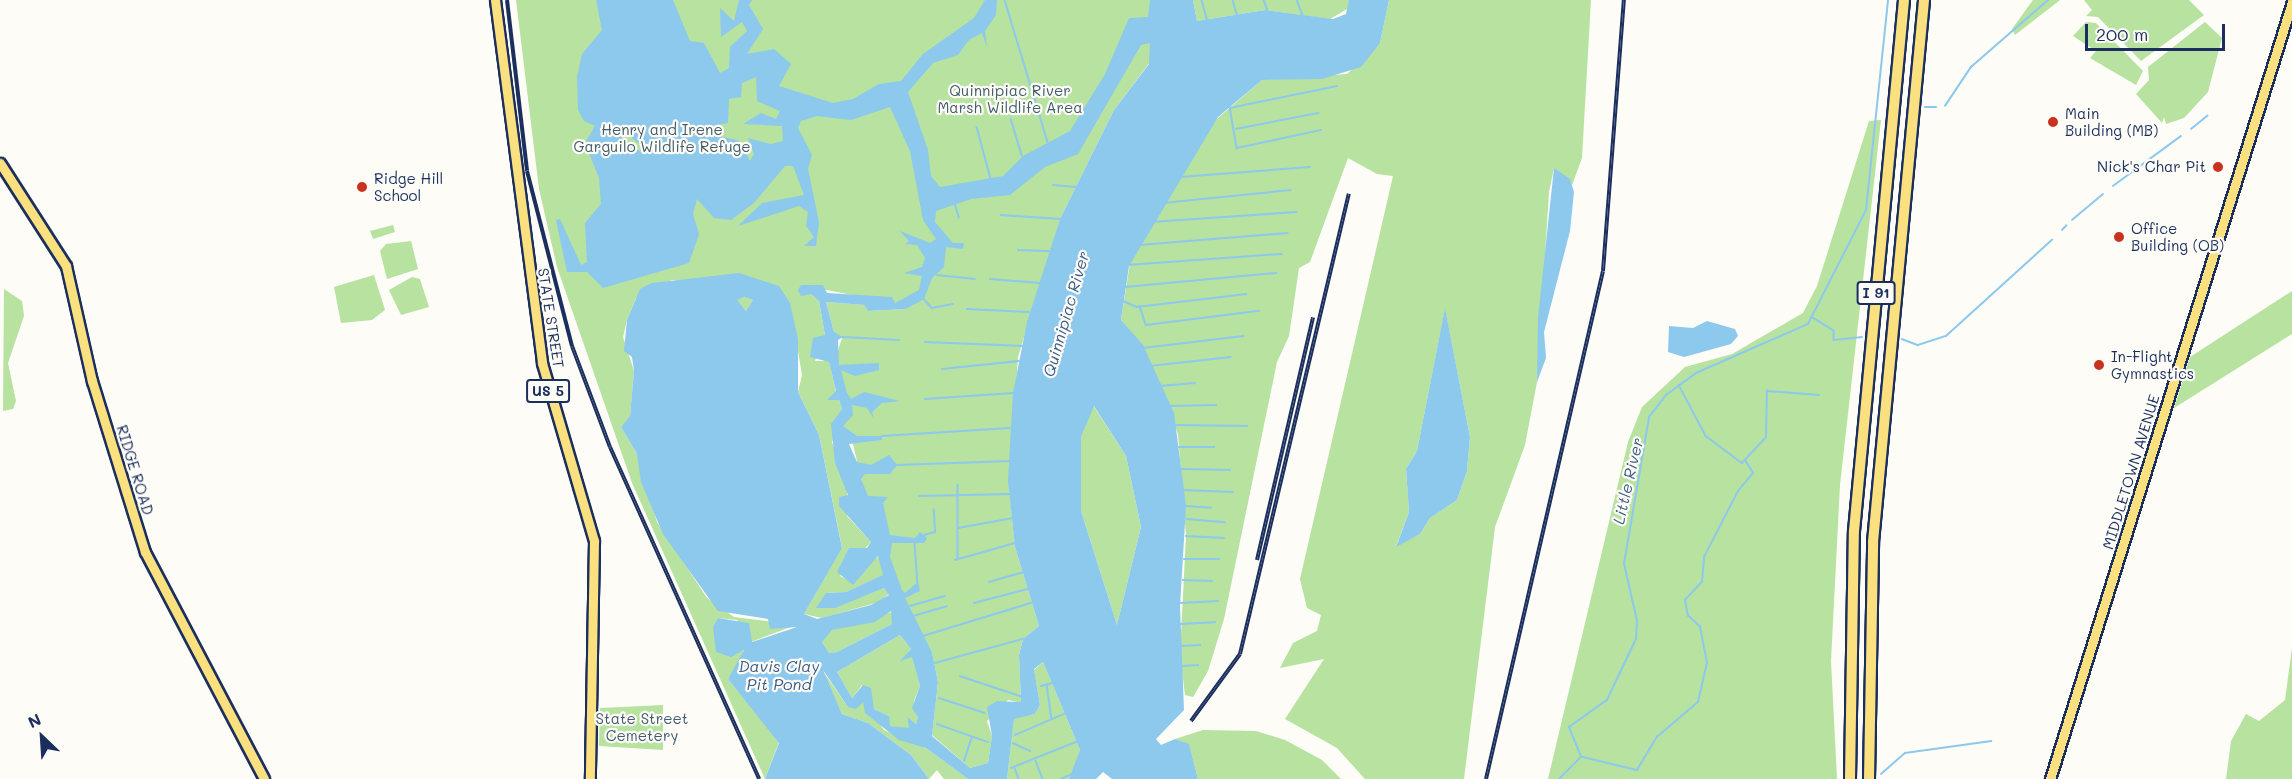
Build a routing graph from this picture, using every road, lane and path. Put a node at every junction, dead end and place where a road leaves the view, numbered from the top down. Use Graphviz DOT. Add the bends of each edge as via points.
graph roads {
  1 [pos="495,0"];
  2 [pos="1904,0"];
  3 [pos="1924,0"];
  4 [pos="2292,2"];
  5 [pos="0,164"];
  6 [pos="264,779"];
  7 [pos="590,779"];
  8 [pos="1850,779"];
  9 [pos="1869,779"];
  10 [pos="2050,779"];
  1 -- 7 [label="main road, STATE STREET / US 5" via="542,363 594,541"];
  2 -- 8 [label="highway, I 91" via="1854,531"];
  3 -- 9 [label="highway, I 91" via="1873,533"];
  4 -- 10 [label="main road, MIDDLETOWN AVENUE"];
  5 -- 6 [label="main road, RIDGE ROAD" via="66,266 92,381 145,552"];
}
